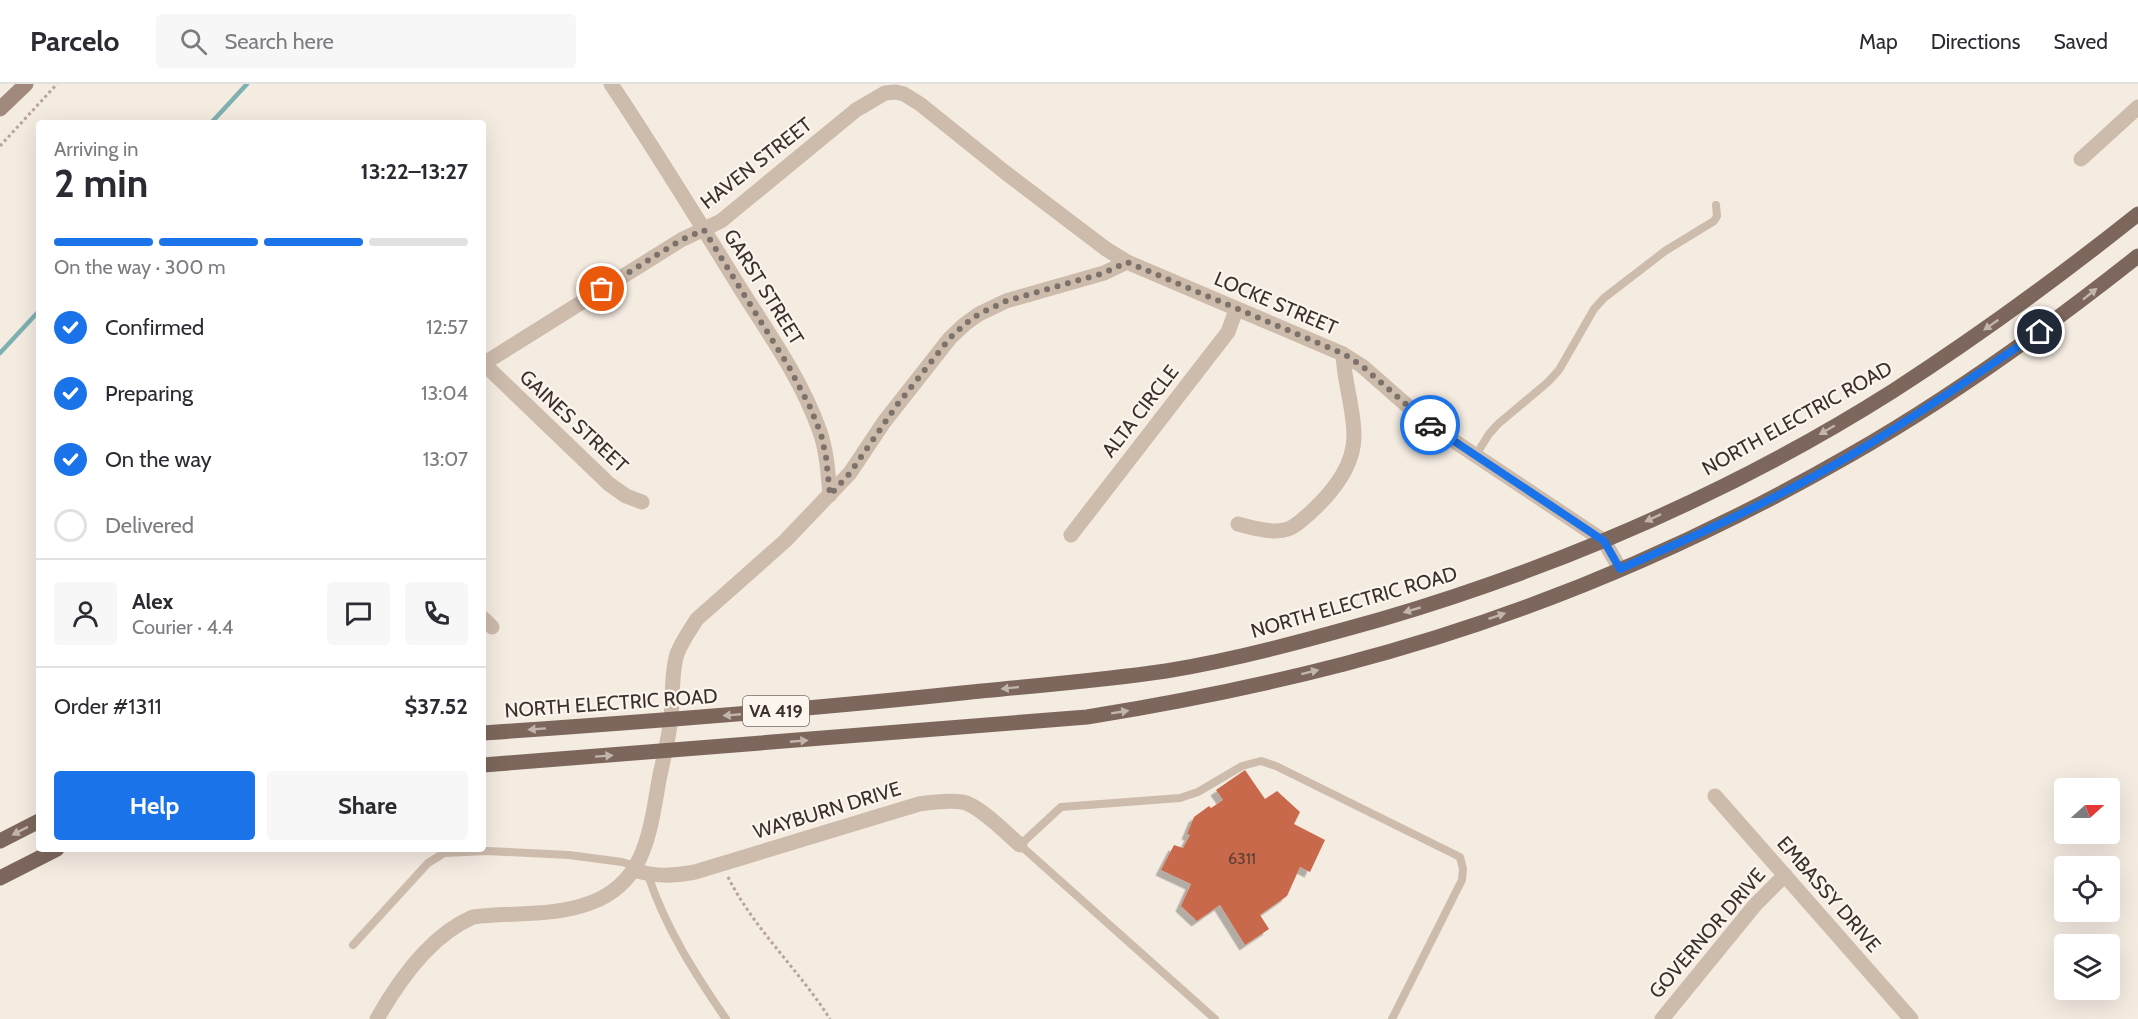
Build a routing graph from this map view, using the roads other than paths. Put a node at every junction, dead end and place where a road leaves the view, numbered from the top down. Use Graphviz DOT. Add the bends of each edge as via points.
graph roads {
  1 [pos="26,84"];
  2 [pos="611,84"];
  3 [pos="2138,107"];
  4 [pos="0,109"];
  5 [pos="931,113"];
  6 [pos="2081,159"];
  7 [pos="1716,205"];
  8 [pos="2138,214"];
  9 [pos="704,230"];
  10 [pos="2138,256"];
  11 [pos="1127,262"];
  12 [pos="1236,310"];
  13 [pos="1344,354"];
  14 [pos="486,361"];
  15 [pos="486,366"];
  16 [pos="1476,455"];
  17 [pos="830,495"];
  18 [pos="642,502"];
  19 [pos="1238,524"];
  20 [pos="1071,535"];
  21 [pos="1604,541"];
  22 [pos="1620,569"];
  23 [pos="671,720"];
  24 [pos="486,733"];
  25 [pos="666,752"];
  26 [pos="486,765"];
  27 [pos="1714,796"];
  28 [pos="36,823"];
  29 [pos="0,841"];
  30 [pos="1020,845"];
  31 [pos="486,851"];
  32 [pos="51,852"];
  33 [pos="466,852"];
  34 [pos="640,870"];
  35 [pos="1785,876"];
  36 [pos="0,878"];
  37 [pos="353,945"];
  38 [pos="377,1019"];
  39 [pos="726,1019"];
  40 [pos="1215,1019"];
  41 [pos="1392,1019"];
  42 [pos="1662,1019"];
  43 [pos="1911,1019"];
  1 -- 4 [label="street"];
  2 -- 9 [label="street, GARST STREET"];
  3 -- 6 [label="street"];
  5 -- 9 [label="street, HAVEN STREET" via="896,92 869,101 721,221"];
  5 -- 11 [label="street, LOCKE STREET"];
  7 -- 16 [label="lane" via="1714,220 1665,251 1604,298 1559,370 1498,424"];
  8 -- 21 [label="main road, NORTH ELECTRIC ROAD / VA 419, one-way" via="2038,293 1889,393 1746,474"];
  9 -- 14 [label="street, HAVEN STREET" via="681,240"];
  9 -- 17 [label="street, GARST STREET" via="810,407 821,434"];
  22 -- 10 [label="main road, VA 419, one-way" via="1776,496 1919,414 2040,332"];
  11 -- 12 [label="street, LOCKE STREET"];
  11 -- 17 [label="street" via="1104,273 1006,301 965,324 950,338"];
  12 -- 13 [label="street, LOCKE STREET"];
  12 -- 20 [label="street, ALTA CIRCLE" via="1228,332"];
  13 -- 16 [label="street, LOCKE STREET" via="1427,423"];
  13 -- 19 [label="street" via="1354,438 1347,468 1339,481 1320,504 1290,529"];
  15 -- 18 [label="street, GAINES STREET" via="609,484"];
  16 -- 21 [label="street, LOCKE STREET"];
  17 -- 23 [label="street" via="785,541 697,618 677,654"];
  21 -- 22 [label="street, LOCKE STREET"];
  21 -- 23 [label="main road, NORTH ELECTRIC ROAD / VA 419, one-way" via="1427,605 1272,648 1167,671"];
  25 -- 22 [label="main road, VA 419, one-way" via="1062,720 1180,702 1346,664 1424,641"];
  23 -- 24 [label="main road, NORTH ELECTRIC ROAD / VA 419, one-way"];
  23 -- 25 [label="street"];
  26 -- 25 [label="main road, VA 419, one-way"];
  25 -- 34 [label="street"];
  27 -- 35 [label="street, EMBASSY DRIVE"];
  28 -- 29 [label="main road, one-way"];
  30 -- 34 [label="street, WAYBURN DRIVE" via="965,802 940,801 678,875"];
  30 -- 40 [label="lane"];
  30 -- 41 [label="lane" via="1061,807 1180,798 1242,766 1261,761 1276,766 1460,857 1462,880"];
  31 -- 34 [label="lane" via="559,854 622,862"];
  32 -- 36 [label="main road"];
  33 -- 37 [label="lane" via="444,853 428,863"];
  34 -- 38 [label="street" via="592,903 551,912 473,917 459,923 417,960"];
  34 -- 39 [label="lane" via="687,960"];
  35 -- 42 [label="street, GOVERNOR DRIVE" via="1755,905"];
  35 -- 43 [label="street, EMBASSY DRIVE"];
}
